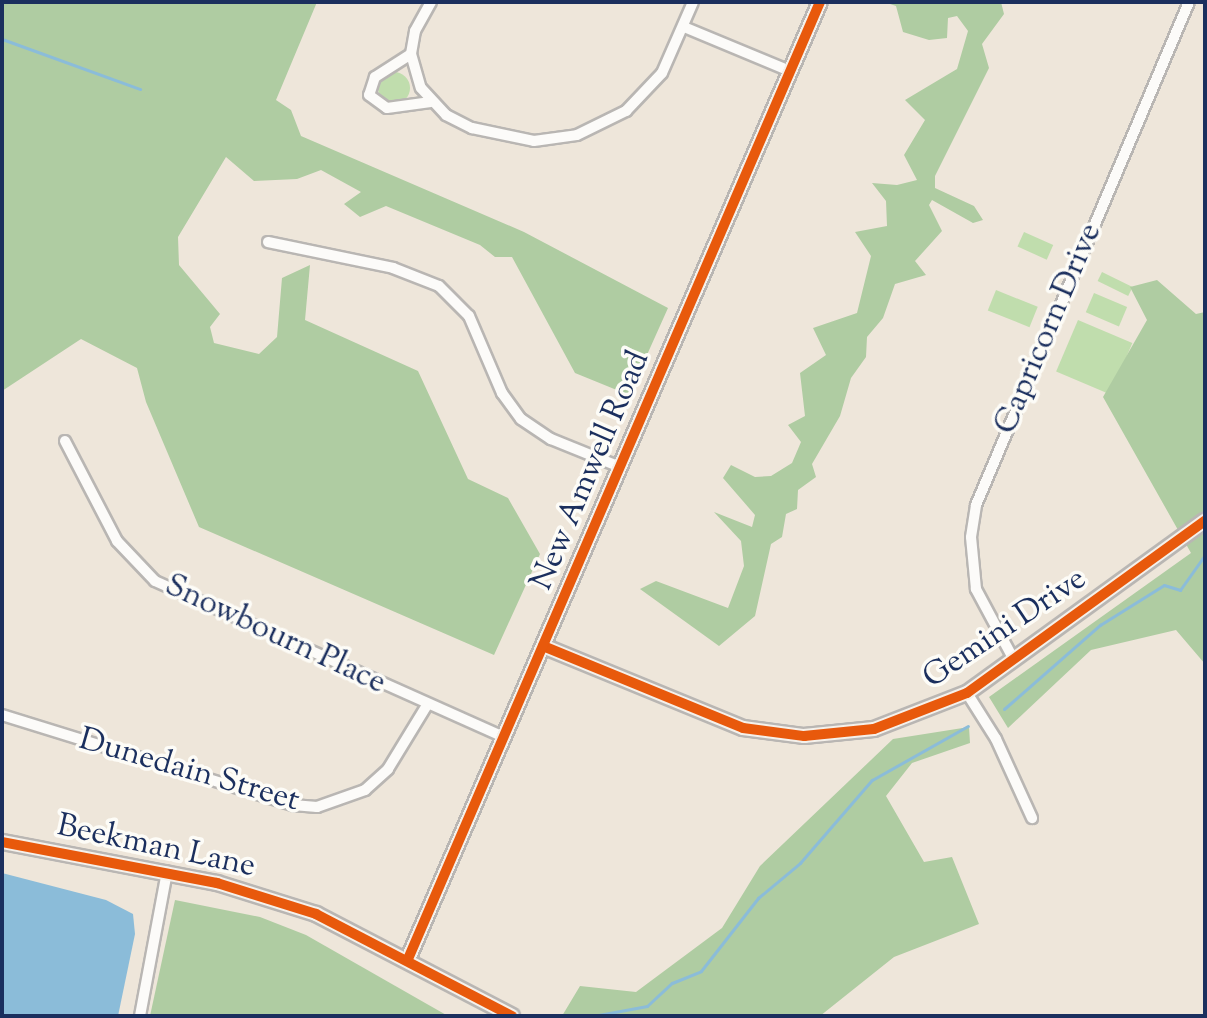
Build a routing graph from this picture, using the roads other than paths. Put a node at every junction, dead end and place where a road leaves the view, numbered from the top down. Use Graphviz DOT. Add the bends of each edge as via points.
graph roads {
  1 [pos="431,2"];
  2 [pos="693,2"];
  3 [pos="820,2"];
  4 [pos="1189,2"];
  5 [pos="684,27"];
  6 [pos="411,54"];
  7 [pos="790,71"];
  8 [pos="431,102"];
  9 [pos="268,242"];
  10 [pos="65,441"];
  11 [pos="620,467"];
  12 [pos="1205,521"];
  13 [pos="543,646"];
  14 [pos="1014,660"];
  15 [pos="967,693"];
  16 [pos="427,705"];
  17 [pos="2,715"];
  18 [pos="504,737"];
  19 [pos="1032,818"];
  20 [pos="2,842"];
  21 [pos="167,872"];
  22 [pos="408,959"];
  23 [pos="140,1016"];
  24 [pos="512,1016"];
  1 -- 6 [label="street" via="415,31"];
  2 -- 5 [label="street"];
  3 -- 7 [label="street, New Amwell Road"];
  4 -- 14 [label="street, Capricorn Drive" via="976,505 971,537 976,589"];
  5 -- 7 [label="street"];
  5 -- 8 [label="street" via="646,94 626,111 577,135 506,139 472,128"];
  6 -- 8 [label="street"];
  6 -- 8 [label="street" via="375,77 369,95 387,108"];
  7 -- 11 [label="street, New Amwell Road"];
  9 -- 11 [label="street" via="393,268 439,286 469,316 502,393 521,419 551,439"];
  10 -- 16 [label="street, Snowbourn Place" via="117,541 155,581"];
  11 -- 13 [label="street, New Amwell Road"];
  12 -- 14 [label="street, Gemini Drive"];
  13 -- 15 [label="street, Gemini Drive" via="714,720 774,734 874,729"];
  13 -- 18 [label="street, New Amwell Road"];
  14 -- 15 [label="street, Gemini Drive"];
  15 -- 19 [label="street" via="996,739"];
  16 -- 17 [label="street, Dunedain Street" via="388,769 365,790 317,807 282,802"];
  16 -- 18 [label="street, Snowbourn Place"];
  18 -- 22 [label="street, New Amwell Road"];
  20 -- 21 [label="street, Beekman Lane"];
  21 -- 22 [label="street, Beekman Lane" via="248,890 316,914"];
  21 -- 23 [label="street"];
  22 -- 24 [label="street, Beekman Lane"];
}
